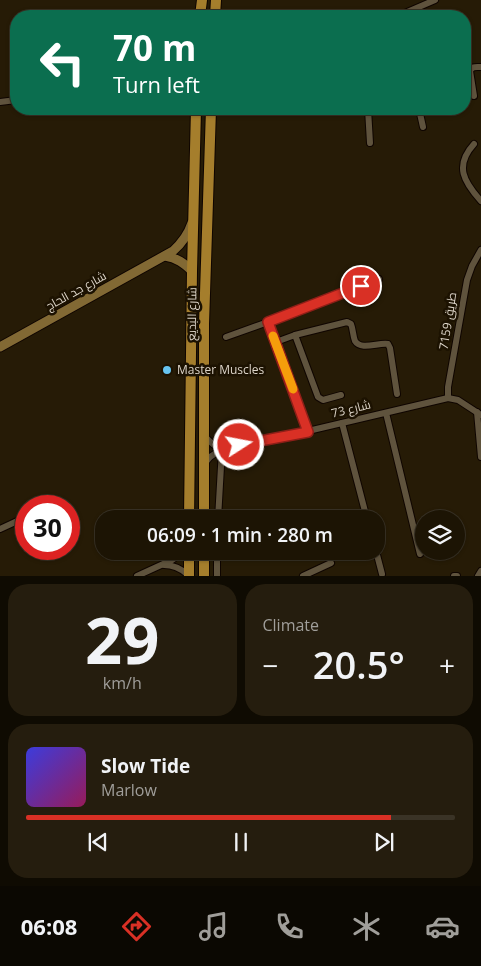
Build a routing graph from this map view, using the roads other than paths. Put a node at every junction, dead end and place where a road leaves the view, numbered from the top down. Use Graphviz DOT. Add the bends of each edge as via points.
graph roads {
  1 [pos="434,0"];
  2 [pos="412,10"];
  3 [pos="471,77"];
  4 [pos="474,96"];
  5 [pos="196,115"];
  6 [pos="210,115"];
  7 [pos="368,115"];
  8 [pos="420,115"];
  9 [pos="423,127"];
  10 [pos="370,143"];
  11 [pos="474,144"];
  12 [pos="481,200"];
  13 [pos="193,220"];
  14 [pos="481,250"];
  15 [pos="165,256"];
  16 [pos="192,271"];
  17 [pos="379,279"];
  18 [pos="268,322"];
  19 [pos="295,335"];
  20 [pos="226,337"];
  21 [pos="276,342"];
  22 [pos="0,347"];
  23 [pos="396,394"];
  24 [pos="341,395"];
  25 [pos="448,398"];
  26 [pos="386,413"];
  27 [pos="479,414"];
  28 [pos="342,423"];
  29 [pos="308,432"];
  30 [pos="204,436"];
  31 [pos="222,449"];
  32 [pos="481,457"];
  33 [pos="204,464"];
  34 [pos="189,510"];
  35 [pos="204,510"];
  36 [pos="219,510"];
  37 [pos="365,510"];
  38 [pos="15,522"];
  39 [pos="0,529"];
  40 [pos="415,533"];
  41 [pos="172,560"];
  42 [pos="188,560"];
  43 [pos="204,560"];
  44 [pos="217,560"];
  45 [pos="378,560"];
  46 [pos="331,563"];
  47 [pos="162,565"];
  48 [pos="481,571"];
  49 [pos="382,574"];
  50 [pos="137,576"];
  51 [pos="189,576"];
  52 [pos="204,576"];
  53 [pos="217,576"];
  54 [pos="302,576"];
  55 [pos="478,576"];
  1 -- 2 [label="street"];
  3 -- 4 [label="street"];
  5 -- 13 [label="main road, شارع البديع"];
  6 -- 30 [label="main road, شارع البديع"];
  7 -- 10 [label="street"];
  8 -- 9 [label="street"];
  11 -- 12 [label="street" via="464,160 464,175"];
  13 -- 15 [label="street, شارع جد الحاج" via="186,238"];
  13 -- 16 [label="main road, شارع البديع"];
  14 -- 25 [label="street, طريق 7159" via="467,280"];
  15 -- 16 [label="street" via="177,259"];
  15 -- 22 [label="street, شارع جد الحاج"];
  16 -- 34 [label="main road, شارع البديع"];
  17 -- 18 [label="street"];
  18 -- 20 [label="street"];
  18 -- 21 [label="street"];
  19 -- 21 [label="street"];
  19 -- 23 [label="street" via="347,322 351,324 358,344 388,344"];
  19 -- 24 [label="street" via="318,397 323,400"];
  21 -- 29 [label="street"];
  25 -- 26 [label="street, شارع 73"];
  25 -- 27 [label="street" via="458,400"];
  26 -- 28 [label="street, شارع 73"];
  26 -- 40 [label="street"];
  27 -- 32 [label="street"];
  28 -- 29 [label="street, شارع 73"];
  28 -- 37 [label="street"];
  29 -- 31 [label="street, شارع 73"];
  30 -- 31 [label="street"];
  30 -- 33 [label="main road, شارع البديع"];
  31 -- 33 [label="street, شارع 73"];
  31 -- 36 [label="street"];
  33 -- 35 [label="main road, شارع البديع"];
  38 -- 39 [label="street"];
  41 -- 47 [label="street"];
  42 -- 51 [label="main road"];
  43 -- 52 [label="main road"];
  44 -- 53 [label="street"];
  45 -- 49 [label="street"];
  46 -- 54 [label="street"];
  47 -- 50 [label="street"];
  47 -- 51 [label="street" via="177,567"];
  48 -- 55 [label="street"];
}
